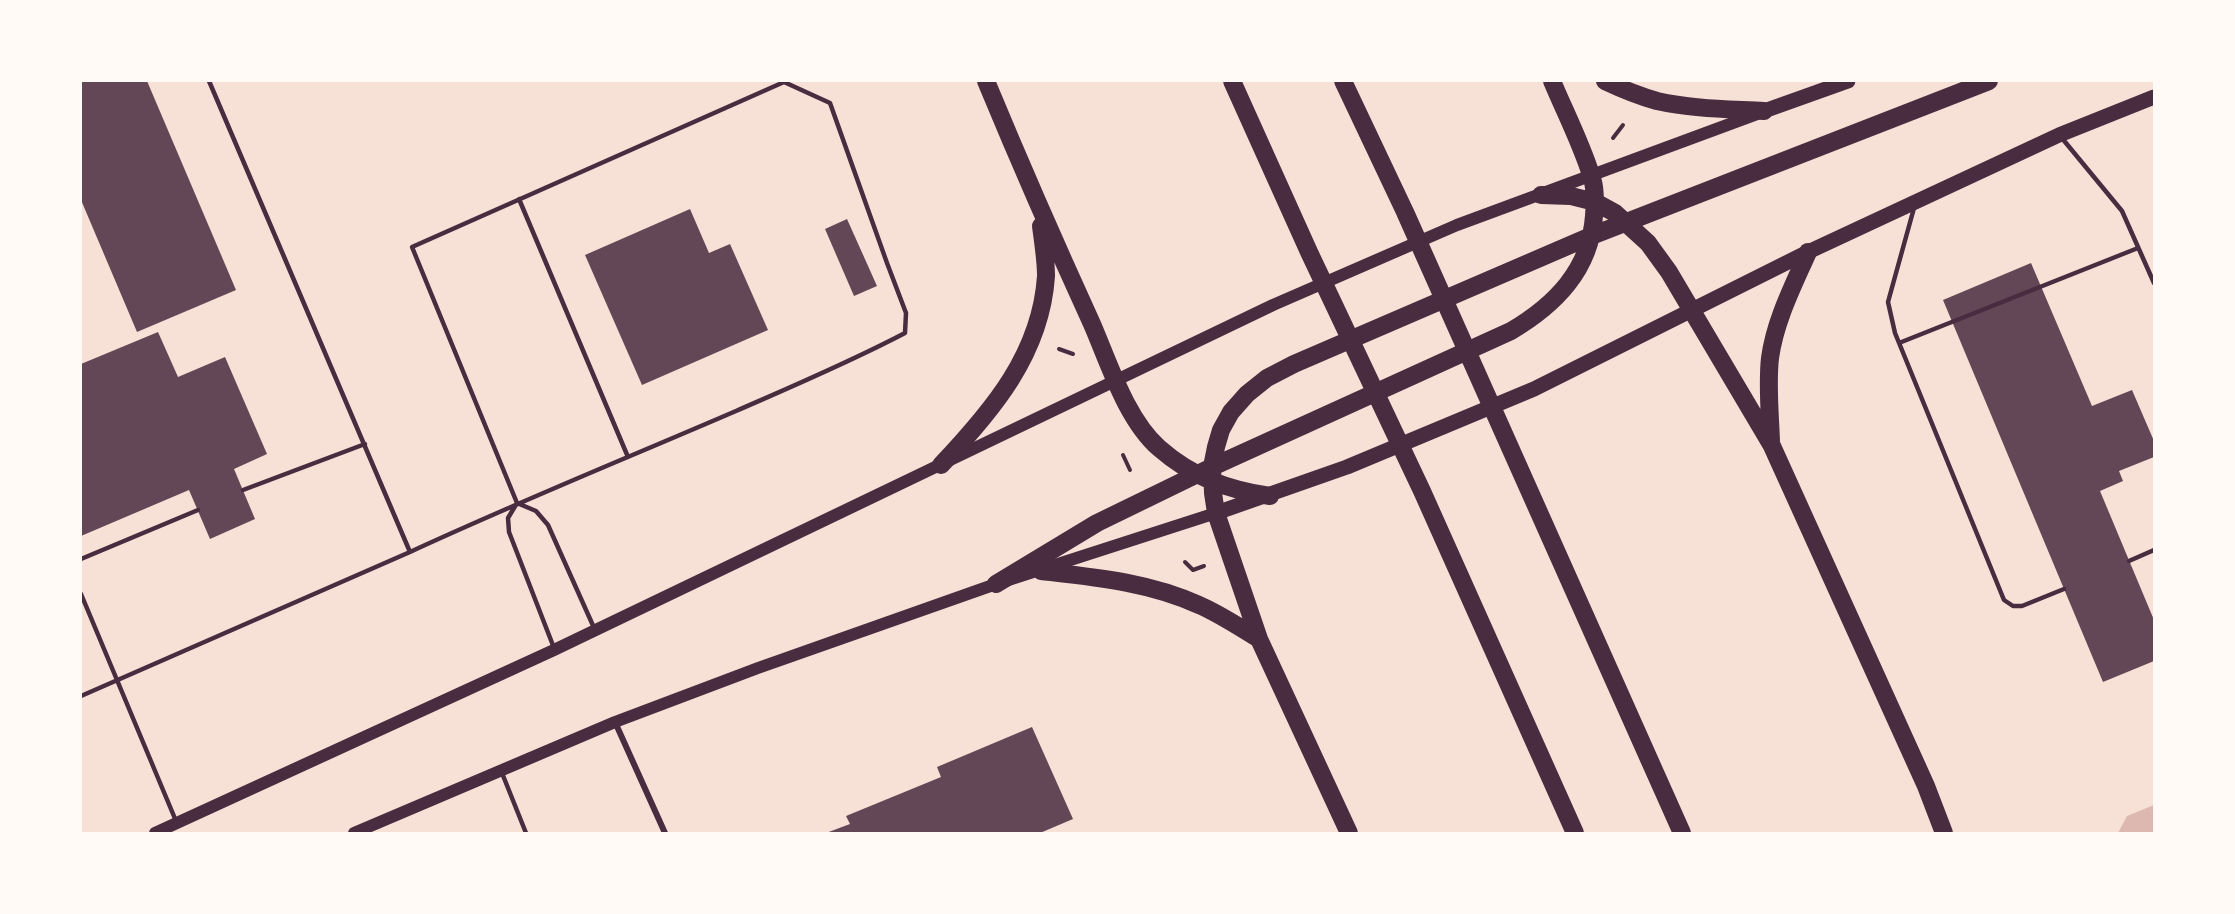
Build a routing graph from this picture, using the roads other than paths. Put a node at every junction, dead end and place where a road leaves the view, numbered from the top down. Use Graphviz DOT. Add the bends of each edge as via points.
graph roads {
  1 [pos="209,81"];
  2 [pos="986,81"];
  3 [pos="1232,81"];
  4 [pos="1343,81"];
  5 [pos="1552,81"];
  6 [pos="1605,81"];
  7 [pos="1848,81"];
  8 [pos="1989,81"];
  9 [pos="2154,97"];
  10 [pos="1764,111"];
  11 [pos="2059,135"];
  12 [pos="1592,175"];
  13 [pos="1541,195"];
  14 [pos="519,199"];
  15 [pos="1595,202"];
  16 [pos="1915,202"];
  17 [pos="1038,206"];
  18 [pos="1627,222"];
  19 [pos="1591,236"];
  20 [pos="2138,248"];
  21 [pos="1808,252"];
  22 [pos="2154,283"];
  23 [pos="1693,309"];
  24 [pos="1899,343"];
  25 [pos="1117,380"];
  26 [pos="365,444"];
  27 [pos="1772,446"];
  28 [pos="628,457"];
  29 [pos="941,465"];
  30 [pos="1208,475"];
  31 [pos="243,490"];
  32 [pos="1270,496"];
  33 [pos="516,503"];
  34 [pos="198,510"];
  35 [pos="1216,513"];
  36 [pos="2154,550"];
  37 [pos="410,552"];
  38 [pos="81,558"];
  39 [pos="2129,561"];
  40 [pos="1041,571"];
  41 [pos="996,584"];
  42 [pos="2064,589"];
  43 [pos="81,594"];
  44 [pos="595,630"];
  45 [pos="1259,639"];
  46 [pos="554,650"];
  47 [pos="118,681"];
  48 [pos="81,696"];
  49 [pos="615,722"];
  50 [pos="501,770"];
  51 [pos="175,828"];
  52 [pos="155,833"];
  53 [pos="354,833"];
  54 [pos="526,833"];
  55 [pos="665,833"];
  56 [pos="1349,833"];
  57 [pos="1575,833"];
  58 [pos="1682,833"];
  59 [pos="1944,833"];
  1 -- 26 [label="lane"];
  2 -- 17 [label="highway"];
  3 -- 57 [label="highway"];
  4 -- 58 [label="highway"];
  5 -- 12 [label="highway"];
  6 -- 10 [label="highway" via="1659,101"];
  7 -- 10 [label="main road"];
  8 -- 18 [label="highway"];
  9 -- 11 [label="main road"];
  10 -- 12 [label="main road"];
  11 -- 16 [label="main road"];
  11 -- 20 [label="lane" via="2122,211"];
  12 -- 13 [label="main road"];
  12 -- 15 [label="highway"];
  13 -- 15 [label="highway"];
  13 -- 25 [label="main road" via="1366,264"];
  14 -- 28 [label="lane"];
  14 -- 28 [label="lane" via="784,82 830,103 906,313 905,333 861,357"];
  14 -- 33 [label="lane" via="412,246"];
  15 -- 18 [label="highway"];
  15 -- 19 [label="highway"];
  16 -- 21 [label="main road"];
  16 -- 24 [label="lane" via="1888,302"];
  17 -- 25 [label="highway"];
  17 -- 29 [label="highway" via="1046,276 1031,340 1012,381"];
  18 -- 19 [label="highway"];
  18 -- 23 [label="highway" via="1648,243"];
  19 -- 30 [label="highway" via="1578,271 1564,291 1535,317"];
  19 -- 30 [label="highway" via="1267,378 1231,412 1221,430"];
  20 -- 22 [label="lane"];
  20 -- 24 [label="lane"];
  21 -- 23 [label="main road"];
  21 -- 27 [label="highway" via="1788,296 1770,357"];
  23 -- 27 [label="highway"];
  23 -- 32 [label="main road" via="1534,389"];
  24 -- 42 [label="lane" via="2004,600 2022,606"];
  25 -- 29 [label="main road"];
  25 -- 30 [label="highway" via="1133,415 1159,448"];
  26 -- 31 [label="lane"];
  26 -- 37 [label="lane"];
  27 -- 59 [label="highway"];
  28 -- 33 [label="lane"];
  29 -- 44 [label="main road"];
  30 -- 32 [label="highway" via="1240,492"];
  30 -- 35 [label="highway"];
  30 -- 41 [label="highway" via="1097,523"];
  32 -- 35 [label="main road"];
  33 -- 37 [label="lane"];
  33 -- 44 [label="lane" via="536,511 548,525"];
  33 -- 46 [label="lane" via="508,518 509,532"];
  34 -- 38 [label="lane"];
  35 -- 40 [label="main road"];
  35 -- 45 [label="highway"];
  36 -- 39 [label="lane"];
  37 -- 47 [label="lane"];
  40 -- 41 [label="main road"];
  40 -- 45 [label="highway" via="1113,580 1164,592 1196,603"];
  41 -- 49 [label="main road"];
  43 -- 47 [label="lane"];
  44 -- 46 [label="main road"];
  45 -- 56 [label="highway"];
  46 -- 51 [label="main road"];
  47 -- 48 [label="lane"];
  47 -- 51 [label="lane"];
  49 -- 50 [label="main road"];
  49 -- 55 [label="street"];
  50 -- 53 [label="main road"];
  50 -- 54 [label="lane"];
  51 -- 52 [label="main road"];
}
